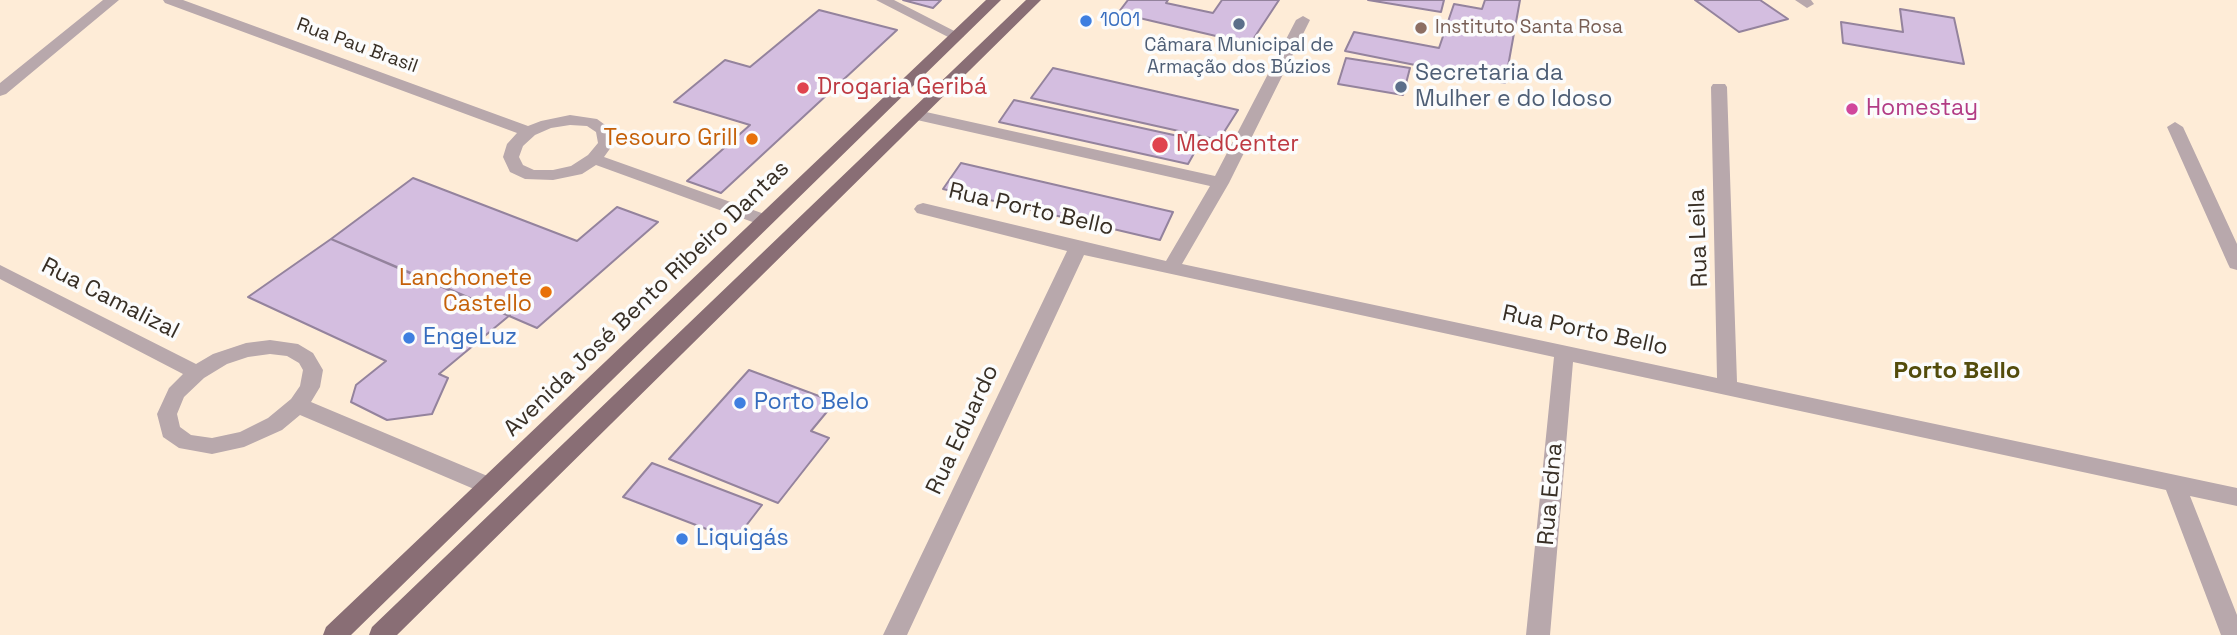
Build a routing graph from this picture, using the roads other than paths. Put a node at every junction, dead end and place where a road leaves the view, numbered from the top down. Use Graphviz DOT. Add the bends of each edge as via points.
graph roads {
  1 [pos="112,0"];
  2 [pos="170,0"];
  3 [pos="883,0"];
  4 [pos="995,0"];
  5 [pos="1034,0"];
  6 [pos="1303,20"];
  7 [pos="957,36"];
  8 [pos="1719,87"];
  9 [pos="0,91"];
  10 [pos="917,115"];
  11 [pos="2175,127"];
  12 [pos="529,132"];
  13 [pos="594,159"];
  14 [pos="1220,183"];
  15 [pos="923,209"];
  16 [pos="764,220"];
  17 [pos="1078,248"];
  18 [pos="2237,264"];
  19 [pos="1172,266"];
  20 [pos="0,271"];
  21 [pos="1564,352"];
  22 [pos="197,373"];
  23 [pos="1727,388"];
  24 [pos="298,405"];
  25 [pos="2174,484"];
  26 [pos="489,486"];
  27 [pos="2237,497"];
  28 [pos="335,635"];
  29 [pos="380,635"];
  30 [pos="895,635"];
  31 [pos="1538,635"];
  32 [pos="2233,635"];
  1 -- 9 [label="street"];
  2 -- 12 [label="street, Rua Pau Brasil"];
  3 -- 7 [label="street"];
  4 -- 7 [label="main road, Avenida José Bento Ribeiro Dantas"];
  5 -- 10 [label="main road"];
  6 -- 14 [label="street"];
  7 -- 16 [label="main road, Avenida José Bento Ribeiro Dantas"];
  8 -- 23 [label="street, Rua Leila"];
  10 -- 14 [label="street"];
  10 -- 29 [label="main road"];
  11 -- 18 [label="street"];
  12 -- 13 [label="street" via="570,120 591,122 604,130 606,142"];
  12 -- 13 [label="street" via="515,144 510,157 516,168 531,175 576,170"];
  13 -- 16 [label="street"];
  14 -- 19 [label="street"];
  15 -- 17 [label="street, Rua Porto Bello"];
  16 -- 26 [label="main road, Avenida José Bento Ribeiro Dantas"];
  17 -- 19 [label="street, Rua Porto Bello"];
  17 -- 30 [label="street, Rua Eduardo"];
  19 -- 21 [label="street, Rua Porto Bello"];
  20 -- 22 [label="street, Rua Camalizal"];
  21 -- 23 [label="street, Rua Porto Bello"];
  21 -- 31 [label="street, Rua Edna"];
  22 -- 24 [label="street" via="246,350 291,349 306,358 313,370 310,387"];
  22 -- 24 [label="street" via="176,393 167,414 170,431 186,442 212,446 244,439 275,424"];
  23 -- 25 [label="street, Rua Porto Bello"];
  24 -- 26 [label="street"];
  25 -- 27 [label="street, Rua Porto Bello"];
  25 -- 32 [label="street"];
  26 -- 28 [label="main road, Avenida José Bento Ribeiro Dantas"];
}
